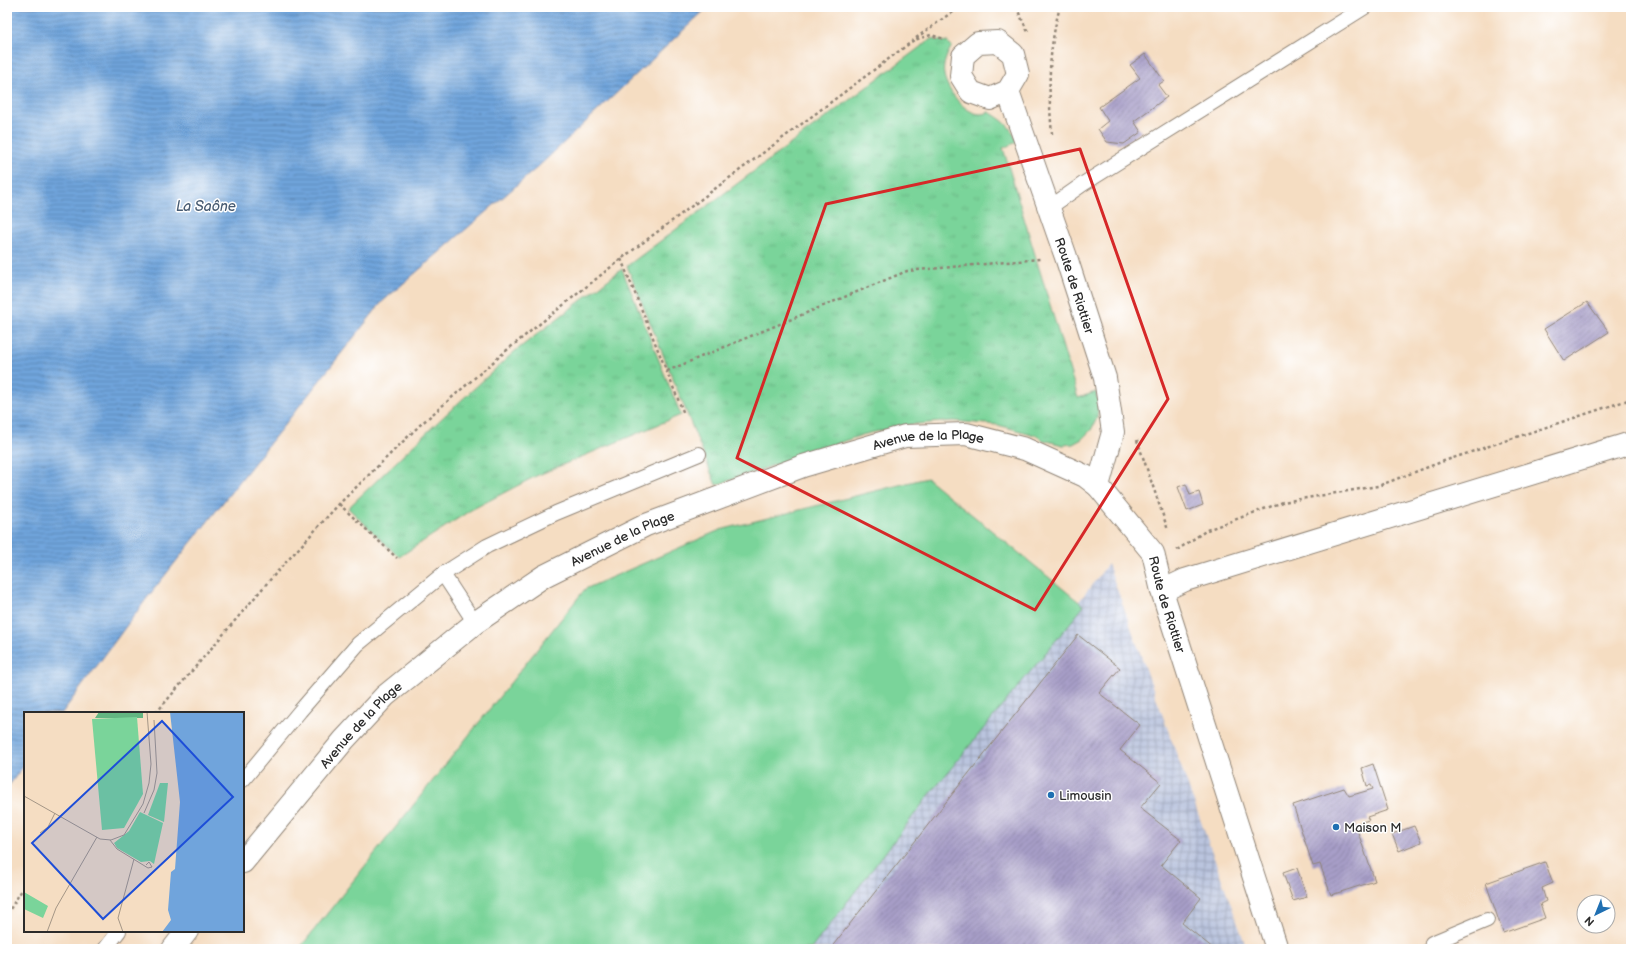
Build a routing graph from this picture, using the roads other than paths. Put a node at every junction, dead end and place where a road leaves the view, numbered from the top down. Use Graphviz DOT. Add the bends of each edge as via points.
graph roads {
  1 [pos="1365,7"];
  2 [pos="1008,91"];
  3 [pos="1049,208"];
  4 [pos="1631,443"];
  5 [pos="699,454"];
  6 [pos="1098,486"];
  7 [pos="443,574"];
  8 [pos="1162,591"];
  9 [pos="475,623"];
  10 [pos="244,779"];
  11 [pos="244,861"];
  12 [pos="1487,920"];
  13 [pos="118,932"];
  14 [pos="186,932"];
  15 [pos="105,949"];
  16 [pos="172,949"];
  17 [pos="1277,949"];
  18 [pos="1431,949"];
  1 -- 3 [label="lane" via="1083,184"];
  2 -- 2 [label="street" via="1018,74 1014,54 998,42 978,43 963,56 961,76 971,92 990,99"];
  2 -- 3 [label="street, Route de Riottier"];
  3 -- 6 [label="street, Route de Riottier" via="1105,378 1113,432"];
  4 -- 8 [label="street" via="1185,580"];
  5 -- 7 [label="lane" via="556,513 487,546"];
  6 -- 8 [label="street, Route de Riottier" via="1153,553"];
  6 -- 9 [label="street, Avenue de la Plage" via="1085,476 1018,447 966,434 905,436 803,466 646,525 544,576"];
  7 -- 9 [label="lane"];
  7 -- 10 [label="lane" via="358,644"];
  8 -- 17 [label="street, Route de Riottier"];
  9 -- 11 [label="street, Avenue de la Plage" via="385,696 344,740"];
  12 -- 18 [label="lane" via="1432,943"];
  13 -- 15 [label="lane"];
  14 -- 16 [label="street"];
}
